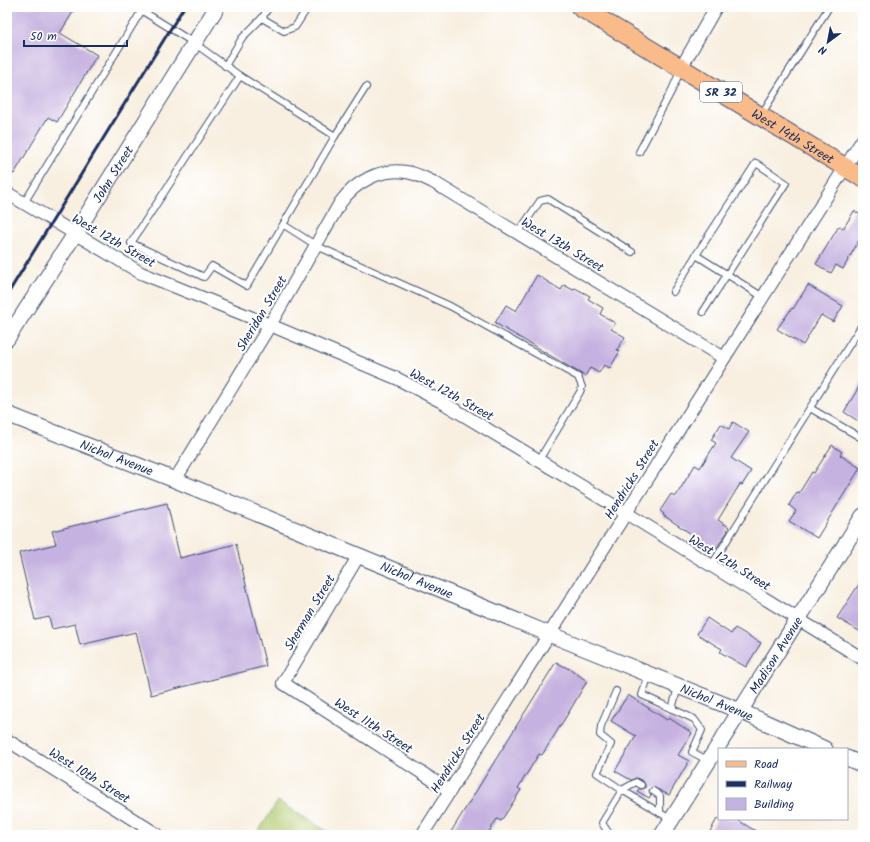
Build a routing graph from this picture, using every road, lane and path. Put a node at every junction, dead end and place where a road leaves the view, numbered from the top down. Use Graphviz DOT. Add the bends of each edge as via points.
graph roads {
  1 [pos="217,7"];
  2 [pos="269,7"];
  3 [pos="308,7"];
  4 [pos="716,7"];
  5 [pos="829,7"];
  6 [pos="139,9"];
  7 [pos="589,9"];
  8 [pos="262,18"];
  9 [pos="194,43"];
  10 [pos="225,66"];
  11 [pos="681,68"];
  12 [pos="240,76"];
  13 [pos="366,87"];
  14 [pos="760,116"];
  15 [pos="335,136"];
  16 [pos="863,139"];
  17 [pos="639,152"];
  18 [pos="845,167"];
  19 [pos="382,173"];
  20 [pos="863,178"];
  21 [pos="7,194"];
  22 [pos="24,203"];
  23 [pos="284,225"];
  24 [pos="518,233"];
  25 [pos="75,234"];
  26 [pos="317,246"];
  27 [pos="632,252"];
  28 [pos="696,255"];
  29 [pos="728,274"];
  30 [pos="673,292"];
  31 [pos="763,297"];
  32 [pos="703,312"];
  33 [pos="863,323"];
  34 [pos="270,325"];
  35 [pos="7,339"];
  36 [pos="724,358"];
  37 [pos="810,408"];
  38 [pos="7,414"];
  39 [pos="863,439"];
  40 [pos="538,460"];
  41 [pos="175,480"];
  42 [pos="626,513"];
  43 [pos="863,516"];
  44 [pos="359,555"];
  45 [pos="711,566"];
  46 [pos="797,620"];
  47 [pos="549,634"];
  48 [pos="863,660"];
  49 [pos="649,675"];
  50 [pos="283,683"];
  51 [pos="678,686"];
  52 [pos="616,691"];
  53 [pos="672,709"];
  54 [pos="740,711"];
  55 [pos="7,740"];
  56 [pos="823,748"];
  57 [pos="848,758"];
  58 [pos="709,761"];
  59 [pos="863,765"];
  60 [pos="641,785"];
  61 [pos="622,790"];
  62 [pos="450,791"];
  63 [pos="653,792"];
  64 [pos="666,816"];
  65 [pos="158,835"];
  66 [pos="422,835"];
  67 [pos="610,835"];
  68 [pos="662,835"];
  1 -- 9 [label="street, John Street"];
  2 -- 8 [label="lane"];
  3 -- 8 [label="lane" via="295,27 284,31"];
  4 -- 11 [label="street"];
  5 -- 14 [label="lane"];
  6 -- 9 [label="lane"];
  6 -- 22 [label="lane"];
  7 -- 11 [label="main road, West 14th Street / SR 32"];
  8 -- 10 [label="lane" via="242,38"];
  9 -- 10 [label="lane"];
  9 -- 25 [label="street, John Street"];
  10 -- 12 [label="lane"];
  11 -- 14 [label="main road, West 14th Street / SR 32"];
  11 -- 17 [label="lane"];
  12 -- 15 [label="lane"];
  12 -- 23 [label="lane" via="131,244 204,277 212,266 246,286"];
  13 -- 15 [label="lane"];
  14 -- 18 [label="main road, West 14th Street / SR 32"];
  15 -- 23 [label="lane"];
  16 -- 18 [label="street, Hendricks Street"];
  18 -- 20 [label="main road, West 14th Street / SR 32"];
  18 -- 31 [label="street, Hendricks Street"];
  19 -- 24 [label="street, West 13th Street" via="406,172 418,175"];
  19 -- 26 [label="street, Sheridan Street" via="366,179 344,198"];
  21 -- 22 [label="street, West 12th Street"];
  22 -- 25 [label="street, West 12th Street"];
  23 -- 26 [label="lane"];
  24 -- 27 [label="lane" via="540,201 548,199"];
  24 -- 36 [label="street, West 13th Street"];
  25 -- 34 [label="street, West 12th Street" via="141,273"];
  25 -- 35 [label="street, John Street"];
  26 -- 34 [label="street, Sheridan Street"];
  26 -- 40 [label="lane" via="450,306 578,377 582,387 580,392"];
  28 -- 29 [label="lane"];
  28 -- 29 [label="lane" via="756,163 786,183"];
  28 -- 30 [label="lane"];
  29 -- 31 [label="lane"];
  29 -- 32 [label="lane"];
  31 -- 36 [label="street, Hendricks Street"];
  33 -- 37 [label="lane"];
  34 -- 40 [label="street, West 12th Street" via="396,378 442,402"];
  34 -- 41 [label="street, Sheridan Street"];
  36 -- 42 [label="street, Hendricks Street"];
  37 -- 39 [label="lane"];
  37 -- 45 [label="lane"];
  38 -- 41 [label="street, Nichol Avenue"];
  40 -- 42 [label="street, West 12th Street"];
  41 -- 44 [label="street, Nichol Avenue"];
  42 -- 45 [label="street, West 12th Street"];
  42 -- 47 [label="street, Hendricks Street"];
  43 -- 46 [label="street, Madison Avenue"];
  44 -- 47 [label="street, Nichol Avenue"];
  44 -- 50 [label="street, Sherman Street"];
  45 -- 46 [label="street, West 12th Street"];
  46 -- 48 [label="street, West 12th Street"];
  46 -- 54 [label="street, Madison Avenue"];
  47 -- 49 [label="street, Nichol Avenue"];
  47 -- 62 [label="street, Hendricks Street"];
  49 -- 51 [label="street, Nichol Avenue"];
  49 -- 53 [label="lane" via="642,695"];
  50 -- 62 [label="street, West 11th Street"];
  51 -- 53 [label="lane"];
  51 -- 54 [label="street, Nichol Avenue"];
  52 -- 61 [label="lane" via="600,726 600,735 611,744 596,773"];
  53 -- 58 [label="lane" via="694,719 702,730 692,752"];
  54 -- 56 [label="street, Nichol Avenue"];
  54 -- 58 [label="street, Madison Avenue"];
  55 -- 65 [label="street, West 10th Street"];
  57 -- 59 [label="street"];
  58 -- 64 [label="street, Madison Avenue"];
  60 -- 61 [label="lane" via="636,782"];
  61 -- 64 [label="lane"];
  61 -- 67 [label="lane" via="602,822"];
  62 -- 66 [label="street, Hendricks Street"];
  63 -- 64 [label="lane" via="660,796"];
  64 -- 68 [label="street, Madison Avenue"];
}
